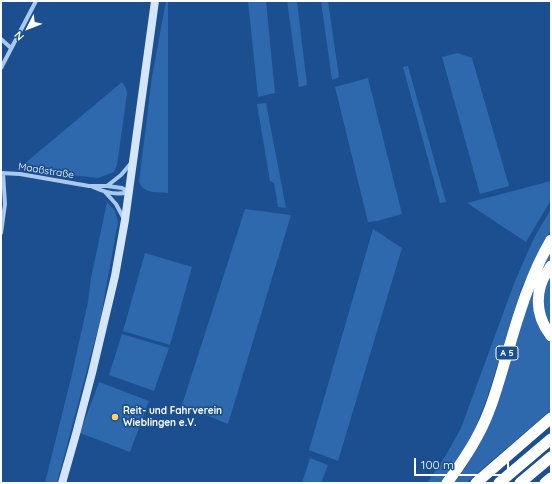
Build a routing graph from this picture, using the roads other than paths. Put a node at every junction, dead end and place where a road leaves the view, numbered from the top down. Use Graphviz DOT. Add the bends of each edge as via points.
graph roads {
  1 [pos="36,1"];
  2 [pos="155,1"];
  3 [pos="1,39"];
  4 [pos="11,48"];
  5 [pos="1,68"];
  6 [pos="133,160"];
  7 [pos="2,173"];
  8 [pos="89,186"];
  9 [pos="107,186"];
  10 [pos="104,192"];
  11 [pos="129,192"];
  12 [pos="124,220"];
  13 [pos="1,233"];
  14 [pos="551,240"];
  15 [pos="551,266"];
  16 [pos="551,336"];
  17 [pos="551,418"];
  18 [pos="551,439"];
  19 [pos="551,457"];
  20 [pos="551,478"];
  21 [pos="62,483"];
  22 [pos="447,483"];
  23 [pos="476,483"];
  24 [pos="499,483"];
  25 [pos="520,483"];
  26 [pos="545,483"];
  1 -- 4 [label="street"];
  2 -- 6 [label="main road"];
  3 -- 4 [label="street"];
  4 -- 5 [label="street"];
  6 -- 9 [label="street" via="121,175"];
  6 -- 11 [label="main road"];
  7 -- 8 [label="street, Maaßstraße"];
  7 -- 13 [label="street" via="5,204"];
  8 -- 9 [label="street, Maaßstraße"];
  8 -- 10 [label="street, Maaßstraße"];
  9 -- 11 [label="street, Maaßstraße" via="122,188"];
  10 -- 11 [label="street, Maaßstraße" via="121,195"];
  10 -- 12 [label="street, Maaßstraße" via="116,204"];
  11 -- 12 [label="main road"];
  12 -- 21 [label="main road" via="115,276"];
  14 -- 22 [label="highway, A 5" via="523,300 486,418 461,465"];
  15 -- 16 [label="highway" via="542,279 538,302 540,317"];
  17 -- 23 [label="highway"];
  18 -- 24 [label="highway"];
  19 -- 25 [label="highway"];
  20 -- 26 [label="highway"];
}
